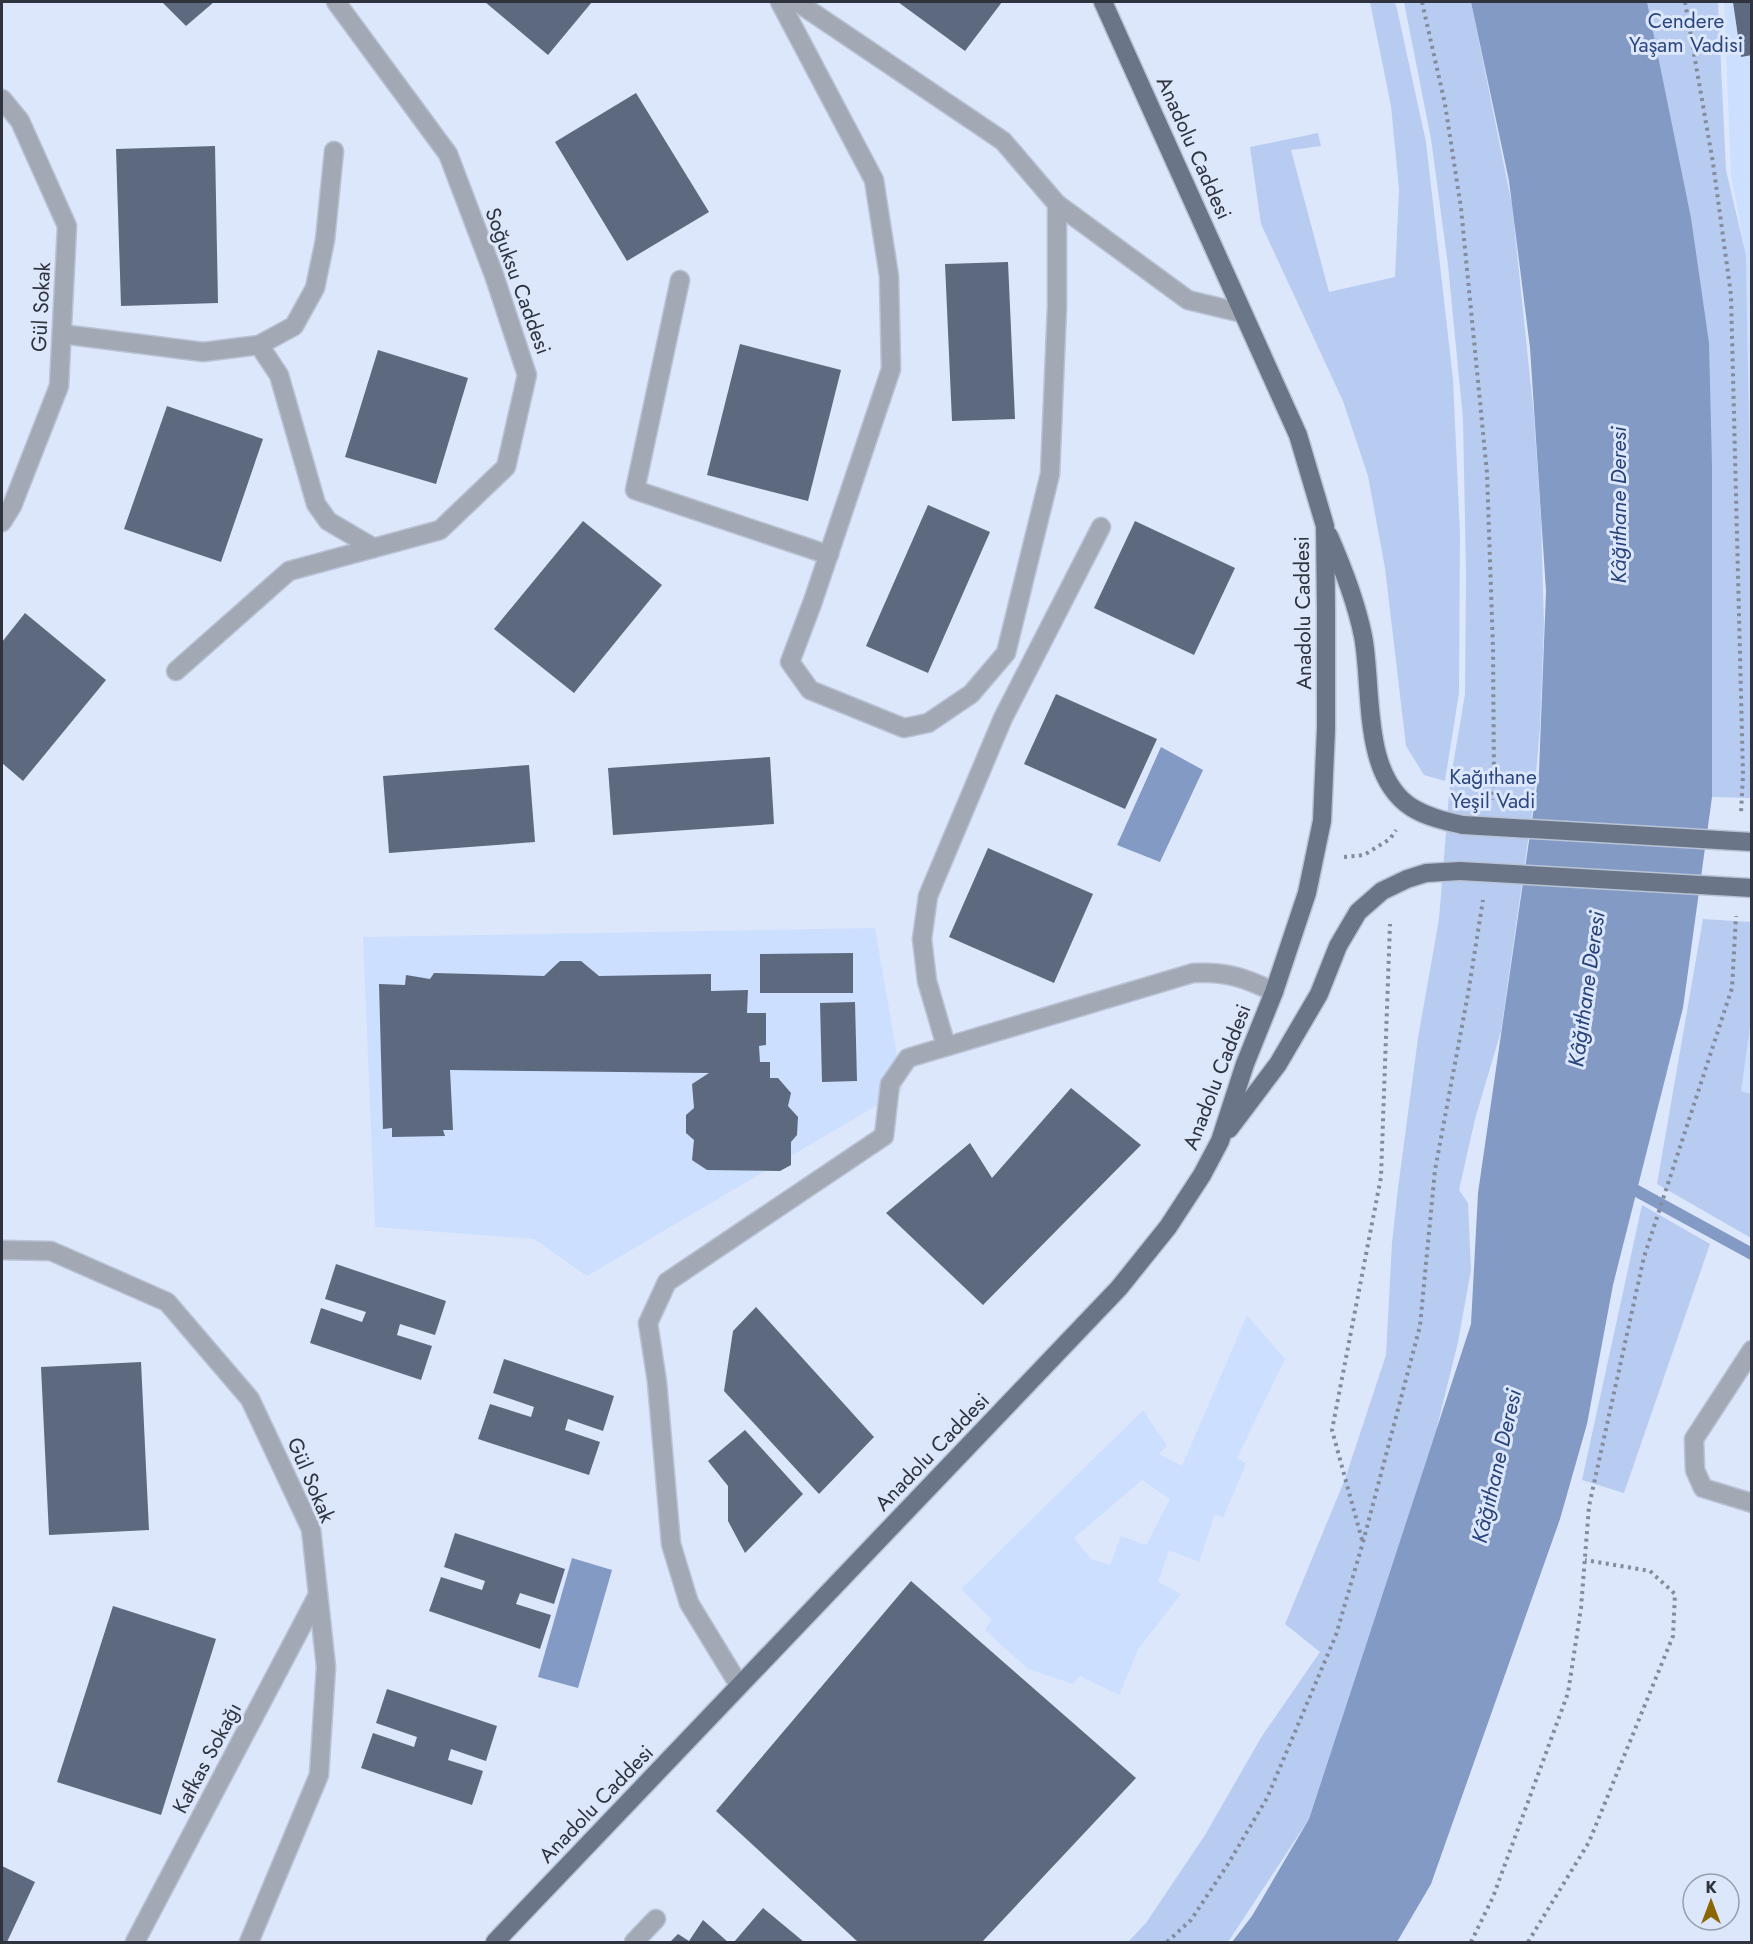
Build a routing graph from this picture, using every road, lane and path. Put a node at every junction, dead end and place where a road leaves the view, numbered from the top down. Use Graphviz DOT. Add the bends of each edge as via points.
graph roads {
  1 [pos="336,2"];
  2 [pos="780,2"];
  3 [pos="797,2"];
  4 [pos="1103,2"];
  5 [pos="1422,2"];
  6 [pos="1685,2"];
  7 [pos="2,99"];
  8 [pos="334,152"];
  9 [pos="1058,204"];
  10 [pos="680,280"];
  11 [pos="1242,313"];
  12 [pos="62,334"];
  13 [pos="259,345"];
  14 [pos="2,522"];
  15 [pos="1325,526"];
  16 [pos="1101,527"];
  17 [pos="374,548"];
  18 [pos="829,555"];
  19 [pos="176,672"];
  20 [pos="1410,806"];
  21 [pos="1491,811"];
  22 [pos="1741,823"];
  23 [pos="1752,842"];
  24 [pos="1364,855"];
  25 [pos="1752,888"];
  26 [pos="1483,899"];
  27 [pos="1736,905"];
  28 [pos="1390,920"];
  29 [pos="1274,992"];
  30 [pos="946,1046"];
  31 [pos="1220,1141"];
  32 [pos="2,1250"];
  33 [pos="1752,1350"];
  34 [pos="1752,1503"];
  35 [pos="1363,1542"];
  36 [pos="1584,1560"];
  37 [pos="318,1595"];
  38 [pos="739,1685"];
  39 [pos="656,1919"];
  40 [pos="135,1942"];
  41 [pos="249,1942"];
  42 [pos="495,1942"];
  43 [pos="634,1942"];
  44 [pos="1167,1942"];
  45 [pos="1471,1942"];
  46 [pos="1528,1942"];
  1 -- 17 [label="street, Soğuksu Caddesi" via="448,154 527,375 506,467 440,530"];
  2 -- 18 [label="street" via="874,180 889,276 891,369"];
  3 -- 9 [label="street" via="1003,141"];
  4 -- 11 [label="main road, Anadolu Caddesi"];
  5 -- 21 [label="path" via="1461,208 1488,473 1493,648"];
  6 -- 22 [label="path" via="1731,295"];
  7 -- 12 [label="street, Gül Sokak" via="20,121 67,226"];
  8 -- 13 [label="street" via="325,240 315,288 294,326"];
  9 -- 11 [label="street" via="1188,300"];
  9 -- 18 [label="street" via="1050,474 1006,653 971,694 928,723 904,728 810,690 790,662"];
  10 -- 18 [label="street" via="635,490"];
  11 -- 15 [label="main road, Anadolu Caddesi" via="1298,435"];
  12 -- 13 [label="street" via="203,352"];
  12 -- 14 [label="street, Gül Sokak" via="59,386 12,506"];
  13 -- 17 [label="street" via="279,375 316,504 328,521"];
  15 -- 20 [label="main road" via="1364,637 1370,715 1379,757 1386,777"];
  15 -- 29 [label="main road, Anadolu Caddesi" via="1326,729 1322,821 1307,893"];
  16 -- 30 [label="street" via="1003,718 928,896 922,939 927,981"];
  17 -- 19 [label="street, Soğuksu Caddesi" via="289,572"];
  20 -- 23 [label="main road, bridge" via="1431,817 1463,825"];
  20 -- 24 [label="path" via="1390,839"];
  25 -- 31 [label="main road, bridge" via="1460,871 1425,873 1407,879 1382,891 1358,912 1338,946 1319,994 1278,1064"];
  26 -- 35 [label="path" via="1435,1170 1420,1326"];
  27 -- 36 [label="path" via="1732,988 1644,1257 1588,1506"];
  28 -- 35 [label="path" via="1381,1177 1332,1430"];
  29 -- 30 [label="street" via="1248,979 1215,972 1193,973"];
  29 -- 31 [label="main road, Anadolu Caddesi"];
  30 -- 38 [label="street" via="908,1058 890,1084 884,1136 667,1282 648,1323 671,1544 689,1603"];
  31 -- 38 [label="main road, Anadolu Caddesi" via="1168,1227 1119,1288"];
  32 -- 37 [label="street, Gül Sokak" via="51,1251 167,1302 250,1399 311,1529"];
  33 -- 34 [label="street" via="1694,1439 1695,1470 1703,1488"];
  35 -- 44 [label="path" via="1336,1635 1267,1798 1191,1920"];
  36 -- 45 [label="path" via="1568,1693 1493,1897"];
  36 -- 46 [label="path" via="1650,1571 1675,1594 1673,1636 1589,1842"];
  37 -- 40 [label="street, Kafkas Sokağı"];
  37 -- 41 [label="street, Gül Sokak" via="326,1667 319,1775"];
  38 -- 42 [label="main road, Anadolu Caddesi"];
  39 -- 43 [label="street"];
}
